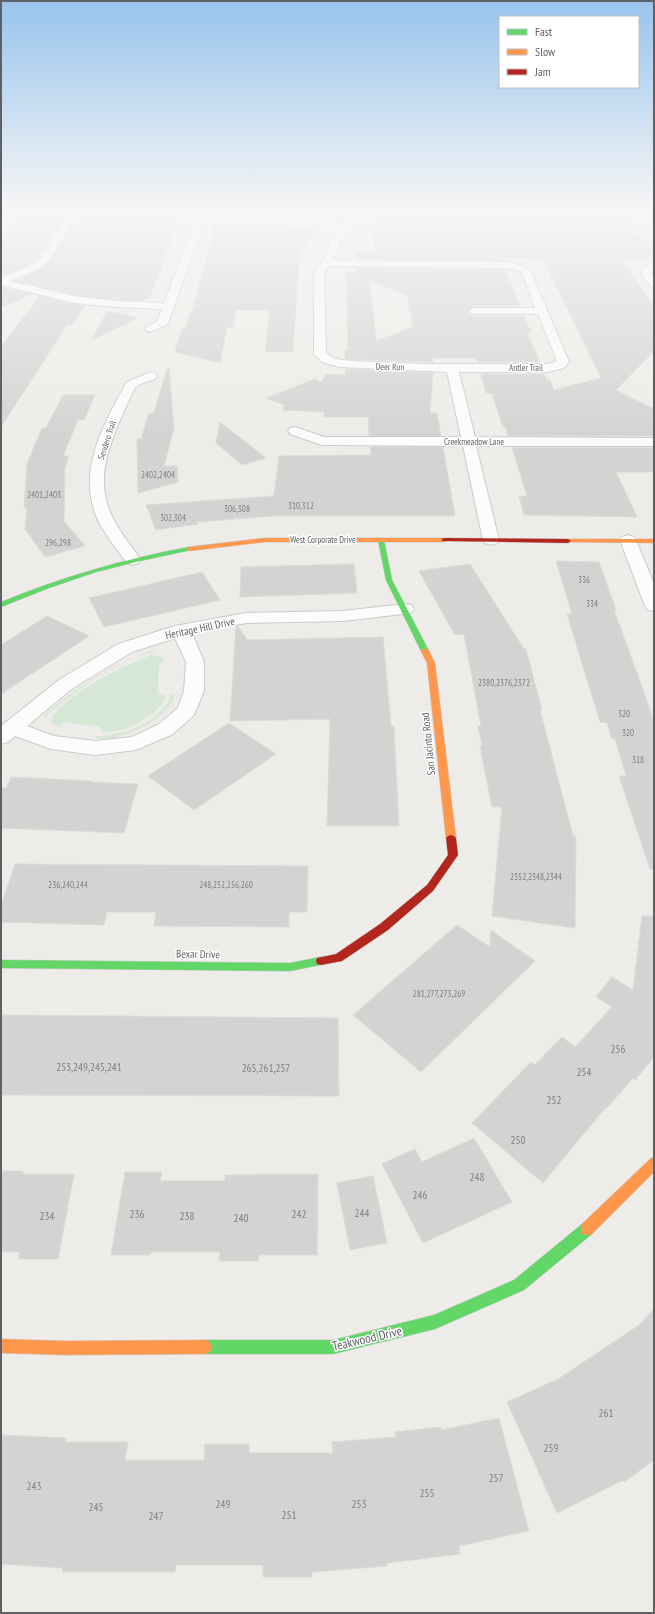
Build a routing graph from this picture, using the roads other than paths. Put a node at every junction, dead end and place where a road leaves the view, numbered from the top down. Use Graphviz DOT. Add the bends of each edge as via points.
graph roads {
  1 [pos="20,286"];
  2 [pos="176,286"];
  3 [pos="319,286"];
  4 [pos="532,286"];
  5 [pos="169,306"];
  6 [pos="473,311"];
  7 [pos="543,311"];
  8 [pos="150,329"];
  9 [pos="452,368"];
  10 [pos="151,376"];
  11 [pos="295,431"];
  12 [pos="469,442"];
  13 [pos="654,442"];
  14 [pos="381,540"];
  15 [pos="491,540"];
  16 [pos="628,540"];
  17 [pos="654,541"];
  18 [pos="134,560"];
  19 [pos="1,605"];
  20 [pos="654,606"];
  21 [pos="405,609"];
  22 [pos="181,630"];
  23 [pos="7,733"];
  24 [pos="384,927"];
  25 [pos="1,964"];
  26 [pos="654,1163"];
  27 [pos="1,1346"];
  1 -- 5 [label="street" via="85,302"];
  2 -- 5 [label="street"];
  3 -- 9 [label="street, Deer Run" via="320,354 323,359 339,364"];
  4 -- 7 [label="street, Antler Trail"];
  5 -- 8 [label="street" via="162,323"];
  6 -- 7 [label="street"];
  7 -- 9 [label="street, Antler Trail" via="563,358 560,365 548,368"];
  9 -- 12 [label="street"];
  10 -- 18 [label="street, Sendero Trail" via="131,385 113,421 100,454 96,491 105,518"];
  11 -- 12 [label="street, Creekmeadow Lane" via="322,441"];
  12 -- 13 [label="street, Creekmeadow Lane"];
  12 -- 15 [label="street"];
  14 -- 15 [label="street, West Corporate Drive"];
  14 -- 18 [label="street, West Corporate Drive" via="265,540 221,543"];
  14 -- 21 [label="street, San Jacinto Road" via="389,580"];
  15 -- 16 [label="street, West Corporate Drive"];
  16 -- 17 [label="street, West Corporate Drive"];
  16 -- 20 [label="street"];
  18 -- 19 [label="street, West Corporate Drive" via="80,574"];
  21 -- 22 [label="street, Heritage Hill Drive" via="343,616 246,618"];
  21 -- 24 [label="street, San Jacinto Road" via="431,663 452,855 430,888"];
  22 -- 23 [label="street, Heritage Hill Drive" via="125,648 66,684"];
  22 -- 23 [label="street" via="195,662 194,691 187,711 166,729 136,743 95,748"];
  24 -- 25 [label="street, Bexar Drive" via="338,958 290,967"];
  26 -- 27 [label="street, Teakwood Drive" via="582,1234 519,1285 435,1322 333,1347"];
}
